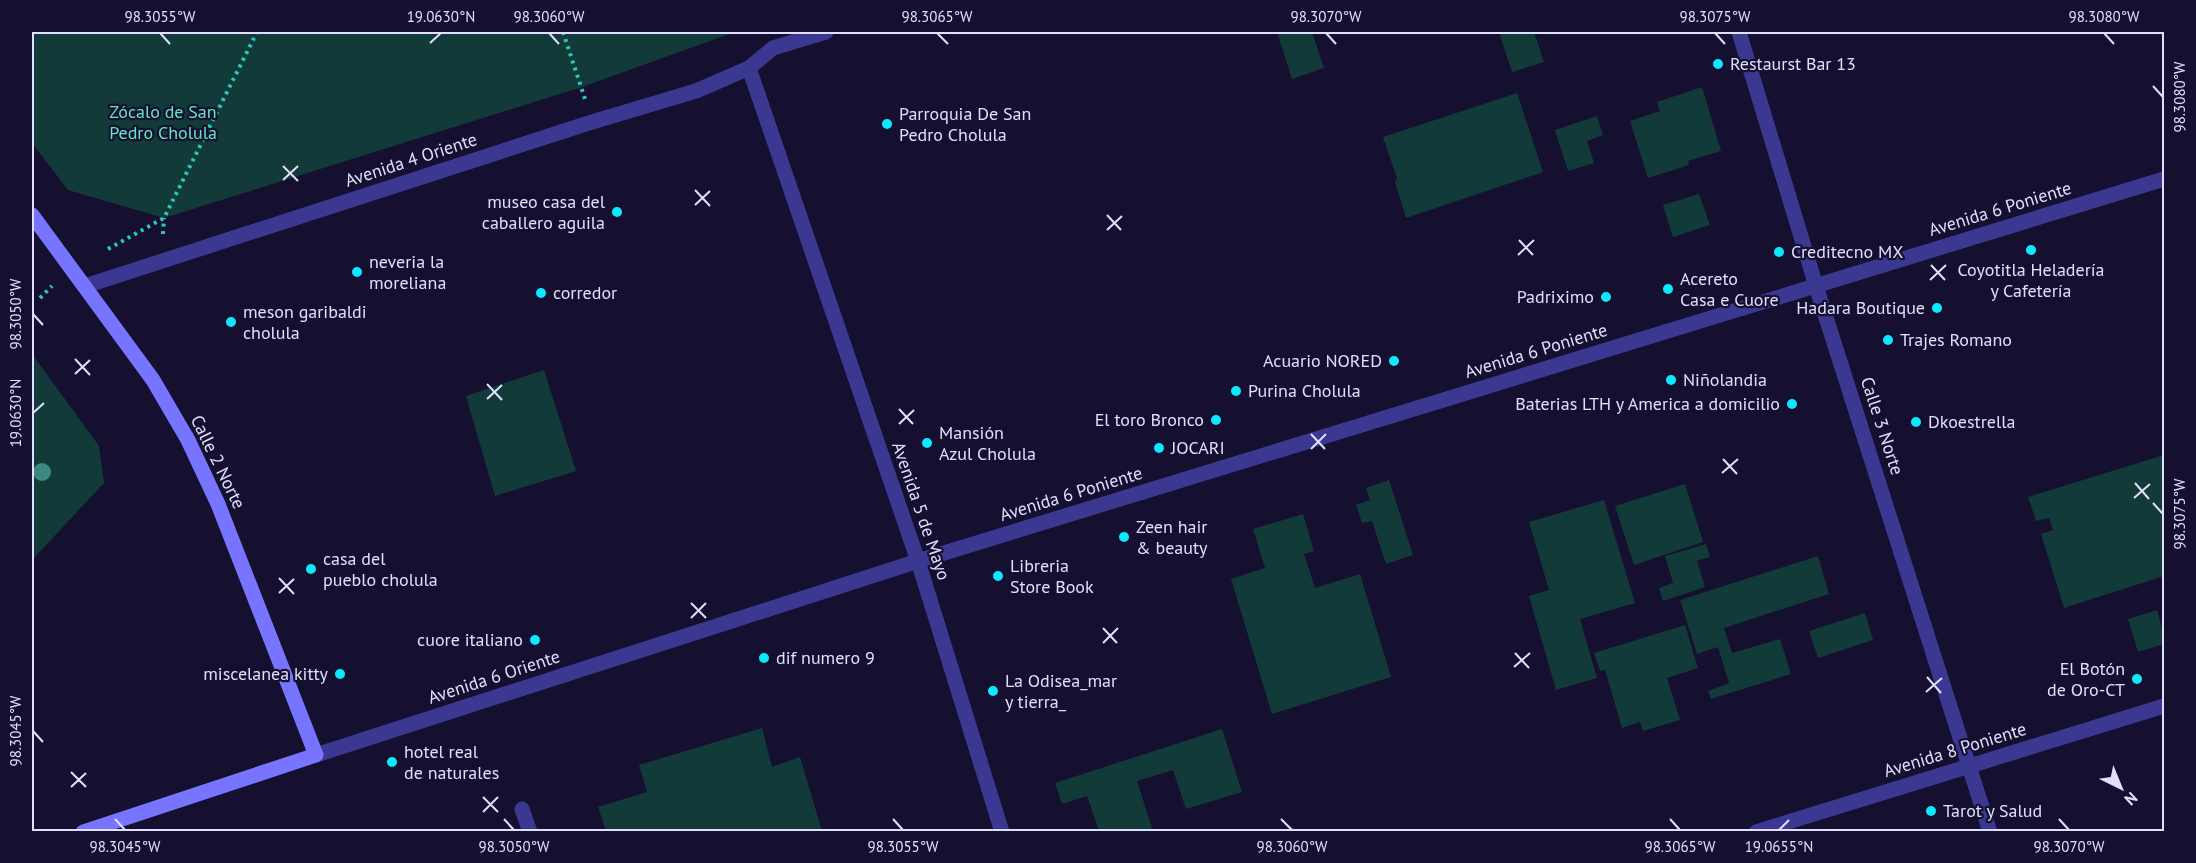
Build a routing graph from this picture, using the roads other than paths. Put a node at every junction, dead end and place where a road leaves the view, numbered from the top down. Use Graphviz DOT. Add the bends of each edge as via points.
graph roads {
  1 [pos="826,32"];
  2 [pos="1739,32"];
  3 [pos="749,68"];
  4 [pos="2164,179"];
  5 [pos="32,215"];
  6 [pos="85,286"];
  7 [pos="1816,286"];
  8 [pos="918,561"];
  9 [pos="2164,706"];
  10 [pos="316,755"];
  11 [pos="1970,766"];
  12 [pos="522,809"];
  13 [pos="83,831"];
  14 [pos="530,831"];
  15 [pos="1002,831"];
  16 [pos="1756,831"];
  17 [pos="1990,831"];
  1 -- 3 [label="street, Avenida 4 Oriente" via="773,48"];
  2 -- 7 [label="street, Calle 3 Norte"];
  3 -- 6 [label="street, Avenida 4 Oriente" via="696,91"];
  3 -- 8 [label="street, Avenida 5 de Mayo"];
  4 -- 7 [label="street, Avenida 6 Poniente"];
  5 -- 6 [label="main road, Calle 2 Norte"];
  6 -- 10 [label="main road, Calle 2 Norte" via="153,380 188,440 218,504"];
  7 -- 8 [label="street, Avenida 6 Poniente"];
  7 -- 11 [label="street, Calle 3 Norte"];
  8 -- 10 [label="street, Avenida 6 Oriente"];
  8 -- 15 [label="street, Avenida 5 de Mayo"];
  9 -- 11 [label="street, Avenida 8 Poniente"];
  10 -- 13 [label="main road, Avenida 6 Oriente"];
  11 -- 16 [label="street, Avenida 8 Poniente"];
  11 -- 17 [label="street, Calle 3 Norte"];
  12 -- 14 [label="street"];
}
